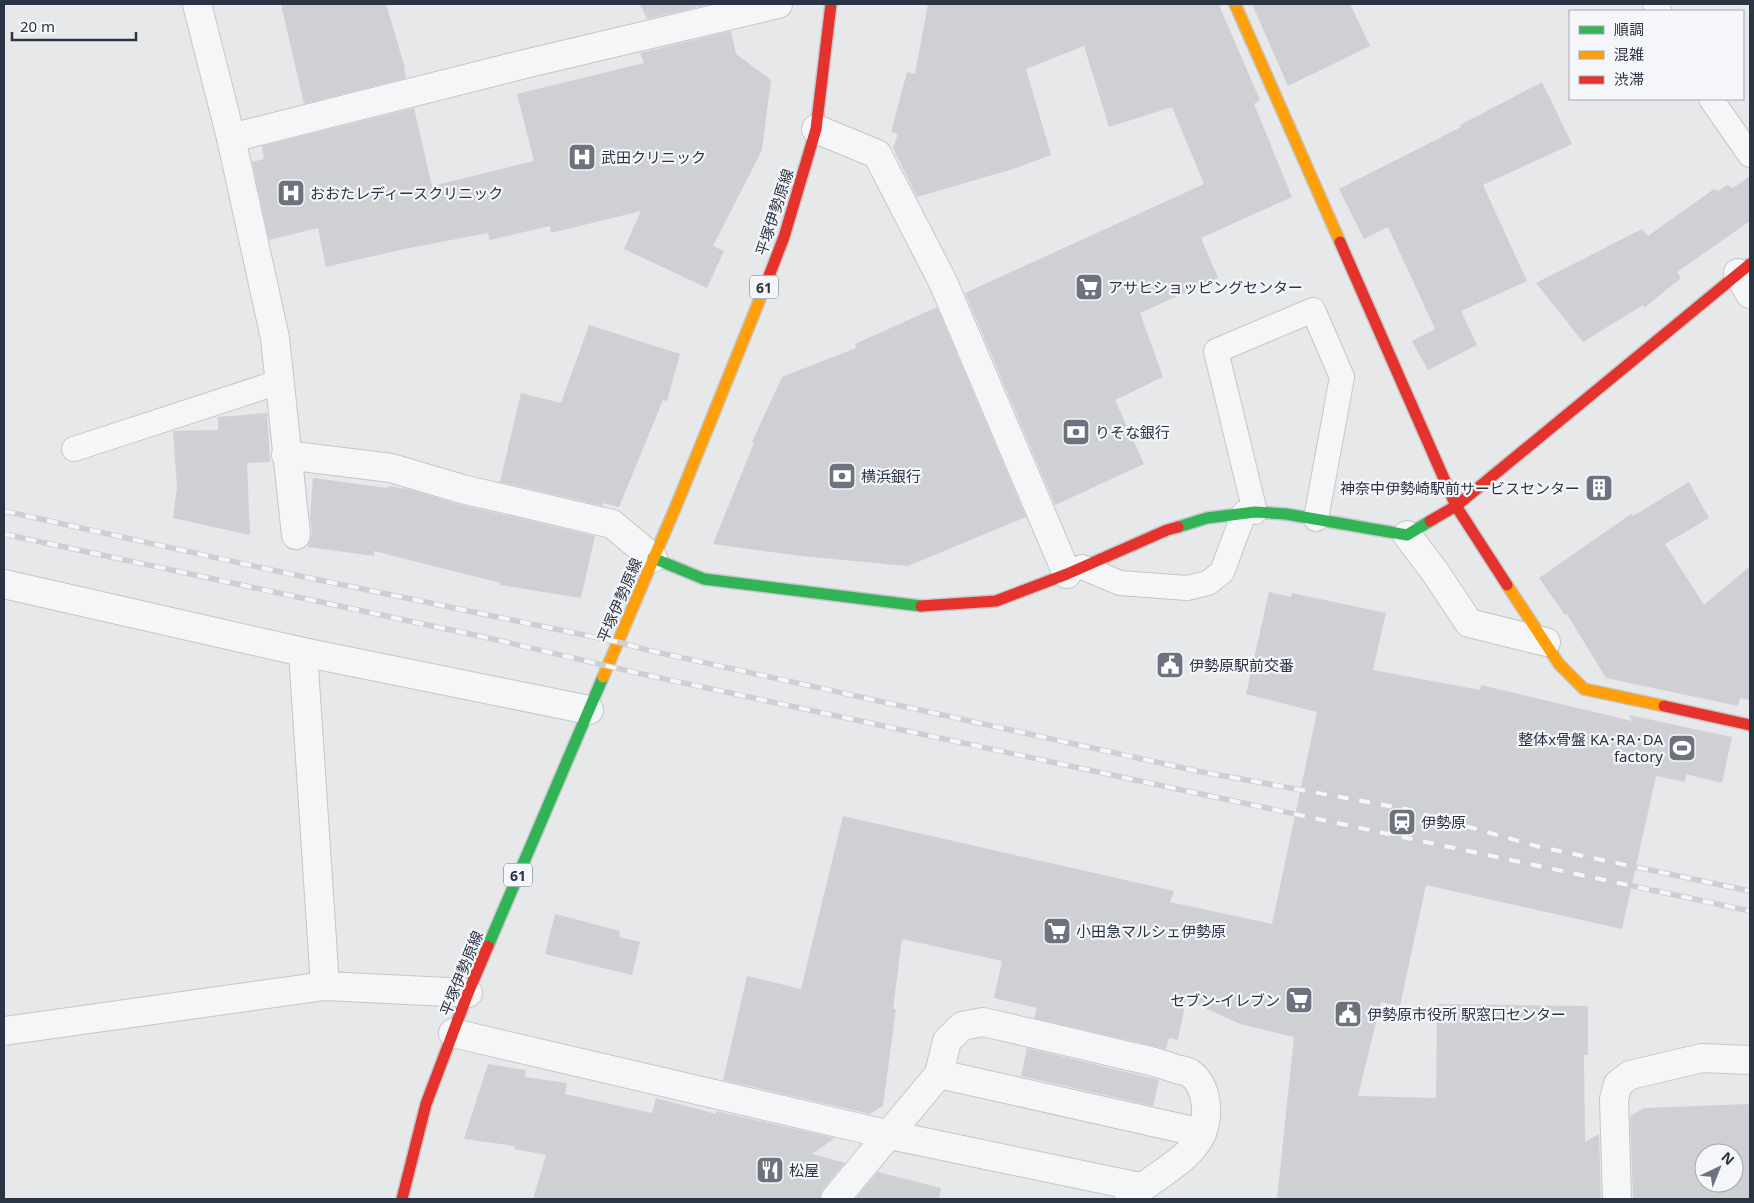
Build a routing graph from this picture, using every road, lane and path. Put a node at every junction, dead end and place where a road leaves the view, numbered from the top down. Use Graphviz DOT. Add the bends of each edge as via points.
graph roads {
  1 [pos="197,4"];
  2 [pos="778,4"];
  3 [pos="831,4"];
  4 [pos="1235,4"];
  5 [pos="1712,100"];
  6 [pos="816,129"];
  7 [pos="231,138"];
  8 [pos="1750,155"];
  9 [pos="1746,277"];
  10 [pos="279,382"];
  11 [pos="74,449"];
  12 [pos="286,455"];
  13 [pos="1456,506"];
  14 [pos="1249,512"];
  15 [pos="1316,519"];
  16 [pos="1407,534"];
  17 [pos="296,535"];
  18 [pos="653,558"];
  19 [pos="1074,571"];
  20 [pos="4,584"];
  21 [pos="1546,642"];
  22 [pos="303,652"];
  23 [pos="589,710"];
  24 [pos="1750,725"];
  25 [pos="325,986"];
  26 [pos="468,993"];
  27 [pos="4,1031"];
  28 [pos="453,1033"];
  29 [pos="1750,1060"];
  30 [pos="939,1074"];
  31 [pos="1202,1133"];
  32 [pos="890,1135"];
  33 [pos="1078,1174"];
  34 [pos="1135,1193"];
  35 [pos="402,1199"];
  36 [pos="836,1199"];
  37 [pos="1091,1199"];
  38 [pos="1617,1199"];
  1 -- 7 [label="street"];
  2 -- 7 [label="street" via="530,62"];
  3 -- 6 [label="street, 平塚伊勢原線 / 61"];
  4 -- 13 [label="street"];
  5 -- 8 [label="lane"];
  6 -- 18 [label="street, 平塚伊勢原線 / 61" via="784,236"];
  6 -- 19 [label="street" via="877,154 943,282"];
  7 -- 10 [label="street" via="275,338"];
  9 -- 13 [label="street"];
  10 -- 11 [label="lane"];
  10 -- 12 [label="street"];
  12 -- 17 [label="street"];
  12 -- 18 [label="street" via="390,468 462,489 612,524"];
  13 -- 16 [label="street"];
  13 -- 21 [label="street"];
  14 -- 15 [label="street"];
  14 -- 15 [label="lane" via="1216,351 1313,310 1342,377"];
  14 -- 19 [label="street" via="1207,518 1167,530"];
  14 -- 19 [label="lane" via="1222,572 1208,584 1187,588 1120,582"];
  15 -- 16 [label="street"];
  16 -- 21 [label="street" via="1469,624"];
  18 -- 19 [label="street" via="704,579 927,607 996,601"];
  18 -- 23 [label="street, 平塚伊勢原線 / 61"];
  20 -- 22 [label="street"];
  21 -- 24 [label="street" via="1560,664 1584,689"];
  22 -- 23 [label="street"];
  22 -- 25 [label="street"];
  23 -- 26 [label="street, 平塚伊勢原線 / 61"];
  25 -- 26 [label="street"];
  25 -- 27 [label="street"];
  26 -- 28 [label="street, 平塚伊勢原線 / 61"];
  28 -- 32 [label="street"];
  28 -- 35 [label="street, 平塚伊勢原線 / 61" via="426,1104"];
  29 -- 38 [label="street" via="1702,1058 1630,1075 1618,1084 1614,1099"];
  30 -- 31 [label="street"];
  30 -- 31 [label="street" via="946,1041 962,1026 983,1022 1156,1062 1190,1073 1205,1094 1207,1107"];
  30 -- 32 [label="street"];
  31 -- 34 [label="street" via="1190,1150 1170,1168"];
  32 -- 33 [label="street"];
  32 -- 36 [label="street"];
  33 -- 34 [label="street"];
  33 -- 37 [label="street"];
}
